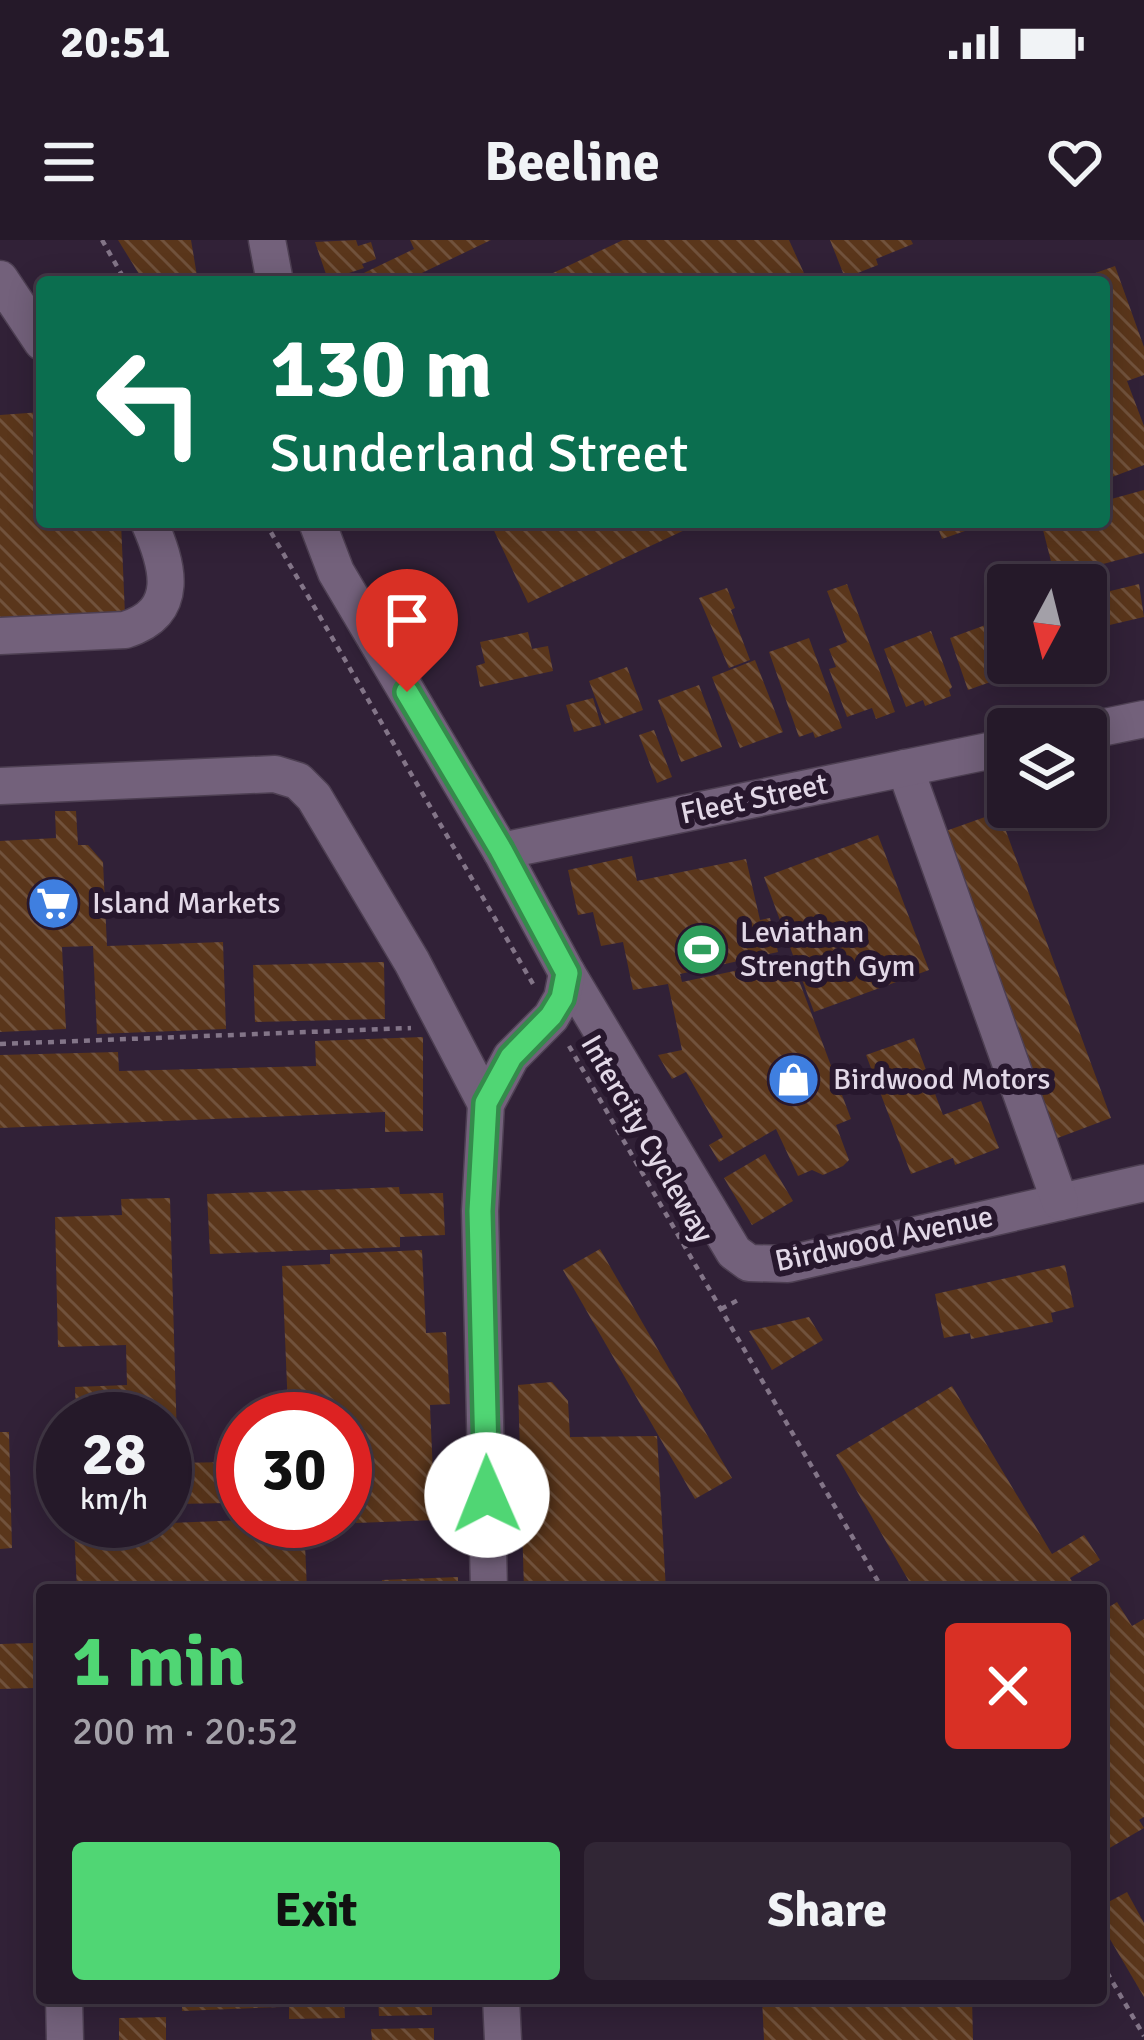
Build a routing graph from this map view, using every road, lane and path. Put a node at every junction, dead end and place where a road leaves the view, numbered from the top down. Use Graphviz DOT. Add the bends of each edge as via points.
graph roads {
  1 [pos="102,240"];
  2 [pos="268,240"];
  3 [pos="123,276"];
  4 [pos="274,276"];
  5 [pos="0,279"];
  6 [pos="36,333"];
  7 [pos="151,528"];
  8 [pos="268,528"];
  9 [pos="319,528"];
  10 [pos="0,636"];
  11 [pos="1144,719"];
  12 [pos="1107,727"];
  13 [pos="987,751"];
  14 [pos="905,768"];
  15 [pos="0,786"];
  16 [pos="501,850"];
  17 [pos="567,973"];
  18 [pos="551,1016"];
  19 [pos="446,1027"];
  20 [pos="0,1044"];
  21 [pos="486,1103"];
  22 [pos="1144,1183"];
  23 [pos="1060,1202"];
  24 [pos="740,1299"];
  25 [pos="721,1309"];
  26 [pos="489,1584"];
  27 [pos="881,1584"];
  28 [pos="1107,1972"];
  29 [pos="64,2004"];
  30 [pos="501,2004"];
  31 [pos="1144,2036"];
  32 [pos="65,2040"];
  33 [pos="503,2040"];
  1 -- 3 [label="path"];
  2 -- 4 [label="street"];
  5 -- 6 [label="street"];
  7 -- 10 [label="street" via="166,586 143,624"];
  8 -- 18 [label="path, Intercity Cycleway"];
  9 -- 16 [label="street" via="336,572"];
  11 -- 12 [label="street"];
  13 -- 14 [label="street, Fleet Street"];
  14 -- 16 [label="street, Fleet Street"];
  14 -- 23 [label="street"];
  15 -- 19 [label="street" via="275,774 298,781"];
  16 -- 17 [label="street"];
  17 -- 18 [label="street"];
  17 -- 23 [label="street, Birdwood Avenue" via="725,1240 749,1263 788,1264"];
  18 -- 21 [label="street" via="511,1057"];
  18 -- 25 [label="path, Intercity Cycleway"];
  19 -- 20 [label="path"];
  19 -- 21 [label="street"];
  21 -- 26 [label="street" via="480,1211"];
  22 -- 23 [label="street, Birdwood Avenue"];
  24 -- 25 [label="path"];
  25 -- 27 [label="path, Intercity Cycleway"];
  28 -- 31 [label="path"];
  29 -- 32 [label="street"];
  30 -- 33 [label="street"];
}
